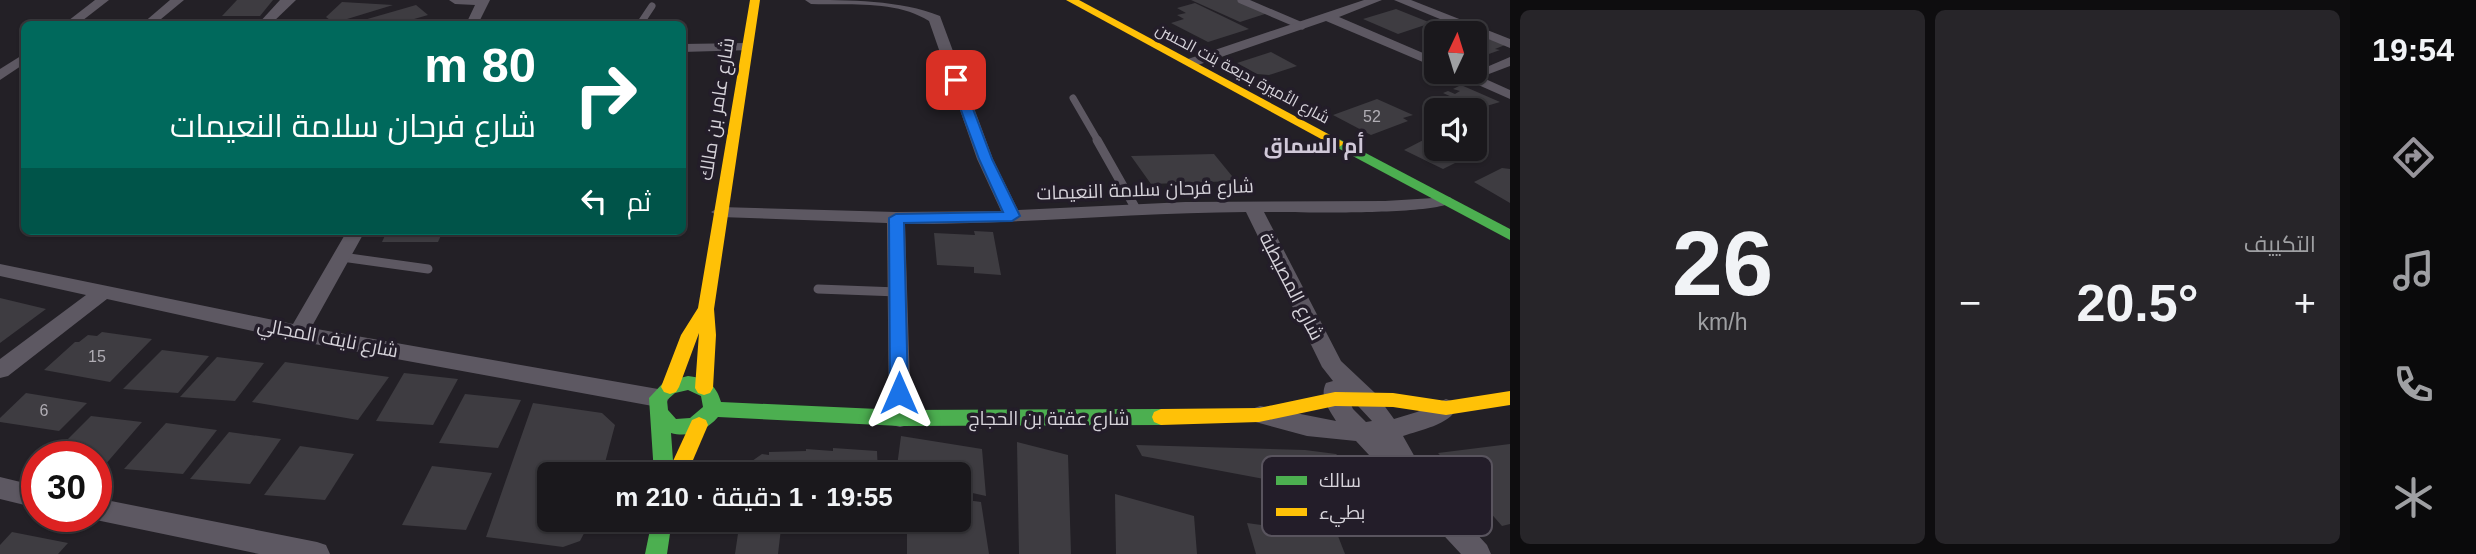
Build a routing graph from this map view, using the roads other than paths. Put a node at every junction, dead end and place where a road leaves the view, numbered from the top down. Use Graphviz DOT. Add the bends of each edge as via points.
graph roads {
  1 [pos="103,0"];
  2 [pos="178,0"];
  3 [pos="290,0"];
  4 [pos="454,0"];
  5 [pos="755,0"];
  6 [pos="811,0"];
  7 [pos="1071,0"];
  8 [pos="1241,0"];
  9 [pos="1376,0"];
  10 [pos="1400,0"];
  11 [pos="484,1"];
  12 [pos="652,6"];
  13 [pos="1328,18"];
  14 [pos="74,21"];
  15 [pos="152,21"];
  16 [pos="267,21"];
  17 [pos="474,21"];
  18 [pos="642,21"];
  19 [pos="1302,26"];
  20 [pos="1510,44"];
  21 [pos="747,47"];
  22 [pos="686,48"];
  23 [pos="1424,59"];
  24 [pos="21,60"];
  25 [pos="1510,61"];
  26 [pos="1190,63"];
  27 [pos="1488,67"];
  28 [pos="0,76"];
  29 [pos="1485,84"];
  30 [pos="1510,95"];
  31 [pos="1073,98"];
  32 [pos="1444,201"];
  33 [pos="1252,206"];
  34 [pos="1136,209"];
  35 [pos="720,212"];
  36 [pos="1012,216"];
  37 [pos="896,218"];
  38 [pos="354,235"];
  39 [pos="1510,235"];
  40 [pos="342,257"];
  41 [pos="428,269"];
  42 [pos="0,270"];
  43 [pos="818,289"];
  44 [pos="105,291"];
  45 [pos="899,292"];
  46 [pos="706,309"];
  47 [pos="298,333"];
  48 [pos="1334,367"];
  49 [pos="0,370"];
  50 [pos="704,388"];
  51 [pos="1510,398"];
  52 [pos="1335,399"];
  53 [pos="1367,399"];
  54 [pos="663,401"];
  55 [pos="1446,408"];
  56 [pos="713,409"];
  57 [pos="1259,415"];
  58 [pos="900,418"];
  59 [pos="699,425"];
  60 [pos="1389,430"];
  61 [pos="1360,432"];
  62 [pos="1385,456"];
  63 [pos="1402,456"];
  64 [pos="664,462"];
  65 [pos="682,462"];
  66 [pos="0,488"];
  67 [pos="21,493"];
  68 [pos="112,512"];
  69 [pos="660,532"];
  70 [pos="1462,536"];
  71 [pos="317,554"];
  72 [pos="656,554"];
  73 [pos="1478,554"];
  1 -- 14 [label="street"];
  2 -- 15 [label="street"];
  3 -- 16 [label="street"];
  4 -- 11 [label="street"];
  5 -- 21 [label="street, شارع عامر بن مالك"];
  6 -- 36 [label="street" via="929,11 985,159"];
  7 -- 26 [label="street, شارع الأميرة بديعة بنت الحسن"];
  8 -- 19 [label="lane"];
  9 -- 13 [label="street"];
  10 -- 20 [label="street"];
  11 -- 17 [label="street"];
  12 -- 18 [label="lane"];
  13 -- 19 [label="street"];
  13 -- 23 [label="street"];
  19 -- 26 [label="street"];
  21 -- 22 [label="street"];
  21 -- 35 [label="street, شارع عامر بن مالك"];
  24 -- 28 [label="street"];
  25 -- 27 [label="street"];
  26 -- 32 [label="street, شارع الأميرة بديعة بنت الحسن"];
  29 -- 30 [label="street"];
  31 -- 34 [label="lane"];
  32 -- 33 [label="street, شارع فرحان سلامة النعيمات"];
  32 -- 39 [label="street, شارع الأميرة بديعة بنت الحسن"];
  33 -- 34 [label="street, شارع فرحان سلامة النعيمات"];
  33 -- 48 [label="street, شارع المصيطبة"];
  34 -- 36 [label="street, شارع فرحان سلامة النعيمات"];
  35 -- 37 [label="street, شارع فرحان سلامة النعيمات"];
  35 -- 46 [label="street, شارع عامر بن مالك"];
  36 -- 37 [label="street, شارع فرحان سلامة النعيمات"];
  37 -- 45 [label="street"];
  38 -- 40 [label="street"];
  40 -- 41 [label="lane"];
  40 -- 47 [label="street"];
  42 -- 44 [label="street, شارع نايف المجالي"];
  43 -- 45 [label="lane"];
  44 -- 47 [label="street, شارع نايف المجالي"];
  44 -- 49 [label="street"];
  45 -- 58 [label="street"];
  46 -- 50 [label="street, شارع عامر بن مالك"];
  46 -- 54 [label="street, شارع عامر بن مالك" via="689,335"];
  47 -- 54 [label="street, شارع نايف المجالي"];
  48 -- 52 [label="street, شارع المصيطبة"];
  48 -- 53 [label="street, شارع المصيطبة"];
  50 -- 54 [label="street" via="688,383"];
  50 -- 56 [label="street" via="712,397"];
  51 -- 55 [label="street, شارع عقبة بن الحجاج"];
  52 -- 53 [label="street, شارع عقبة بن الحجاج"];
  52 -- 57 [label="street, شارع عقبة بن الحجاج"];
  52 -- 61 [label="street"];
  53 -- 55 [label="street, شارع عقبة بن الحجاج"];
  53 -- 60 [label="street, شارع المصيطبة"];
  54 -- 59 [label="street" via="677,428"];
  54 -- 64 [label="street, شارع عامر بن مالك"];
  55 -- 60 [label="street, شارع عقبة بن الحجاج"];
  56 -- 58 [label="street, شارع عقبة بن الحجاج"];
  56 -- 59 [label="street"];
  57 -- 58 [label="street, شارع عقبة بن الحجاج"];
  57 -- 61 [label="street, شارع عقبة بن الحجاج" via="1306,427"];
  59 -- 65 [label="street"];
  60 -- 61 [label="street, شارع عقبة بن الحجاج"];
  60 -- 63 [label="street, شارع المصيطبة"];
  61 -- 62 [label="street"];
  66 -- 67 [label="street"];
  68 -- 71 [label="street"];
  69 -- 72 [label="street"];
  70 -- 73 [label="street"];
}
